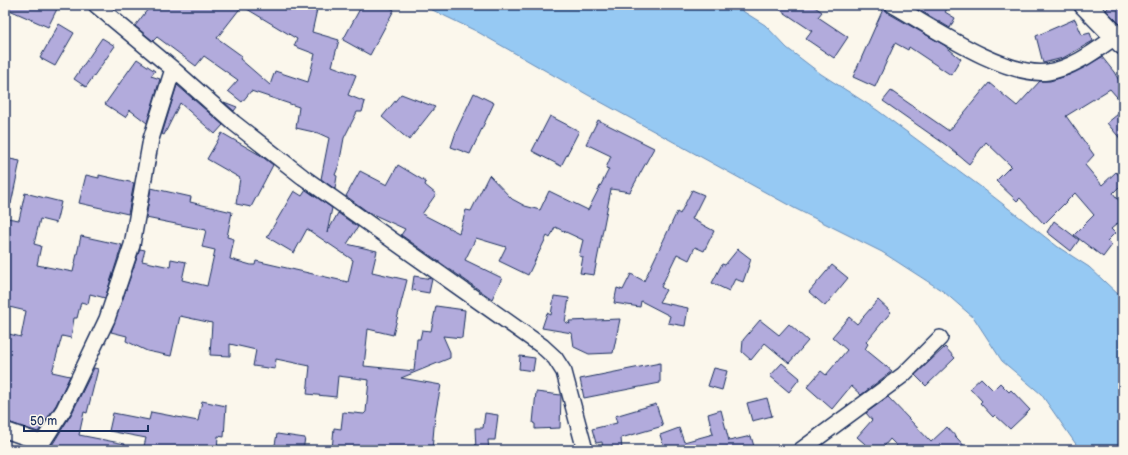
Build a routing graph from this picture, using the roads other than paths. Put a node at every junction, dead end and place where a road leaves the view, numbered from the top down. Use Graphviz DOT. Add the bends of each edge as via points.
graph roads {
  1 [pos="96,5"];
  2 [pos="893,5"];
  3 [pos="1085,5"];
  4 [pos="1119,41"];
  5 [pos="173,68"];
  6 [pos="940,338"];
  7 [pos="5,430"];
  8 [pos="41,446"];
  9 [pos="585,450"];
  10 [pos="801,450"];
  1 -- 5 [label="street"];
  2 -- 4 [label="street" via="999,64 1028,71 1047,72 1064,67"];
  3 -- 4 [label="street"];
  5 -- 8 [label="street" via="151,139 132,245 107,319 64,409"];
  5 -- 9 [label="street" via="234,123 303,177 542,346 555,358 564,372"];
  6 -- 10 [label="street" via="903,375"];
  7 -- 8 [label="street"];
}
